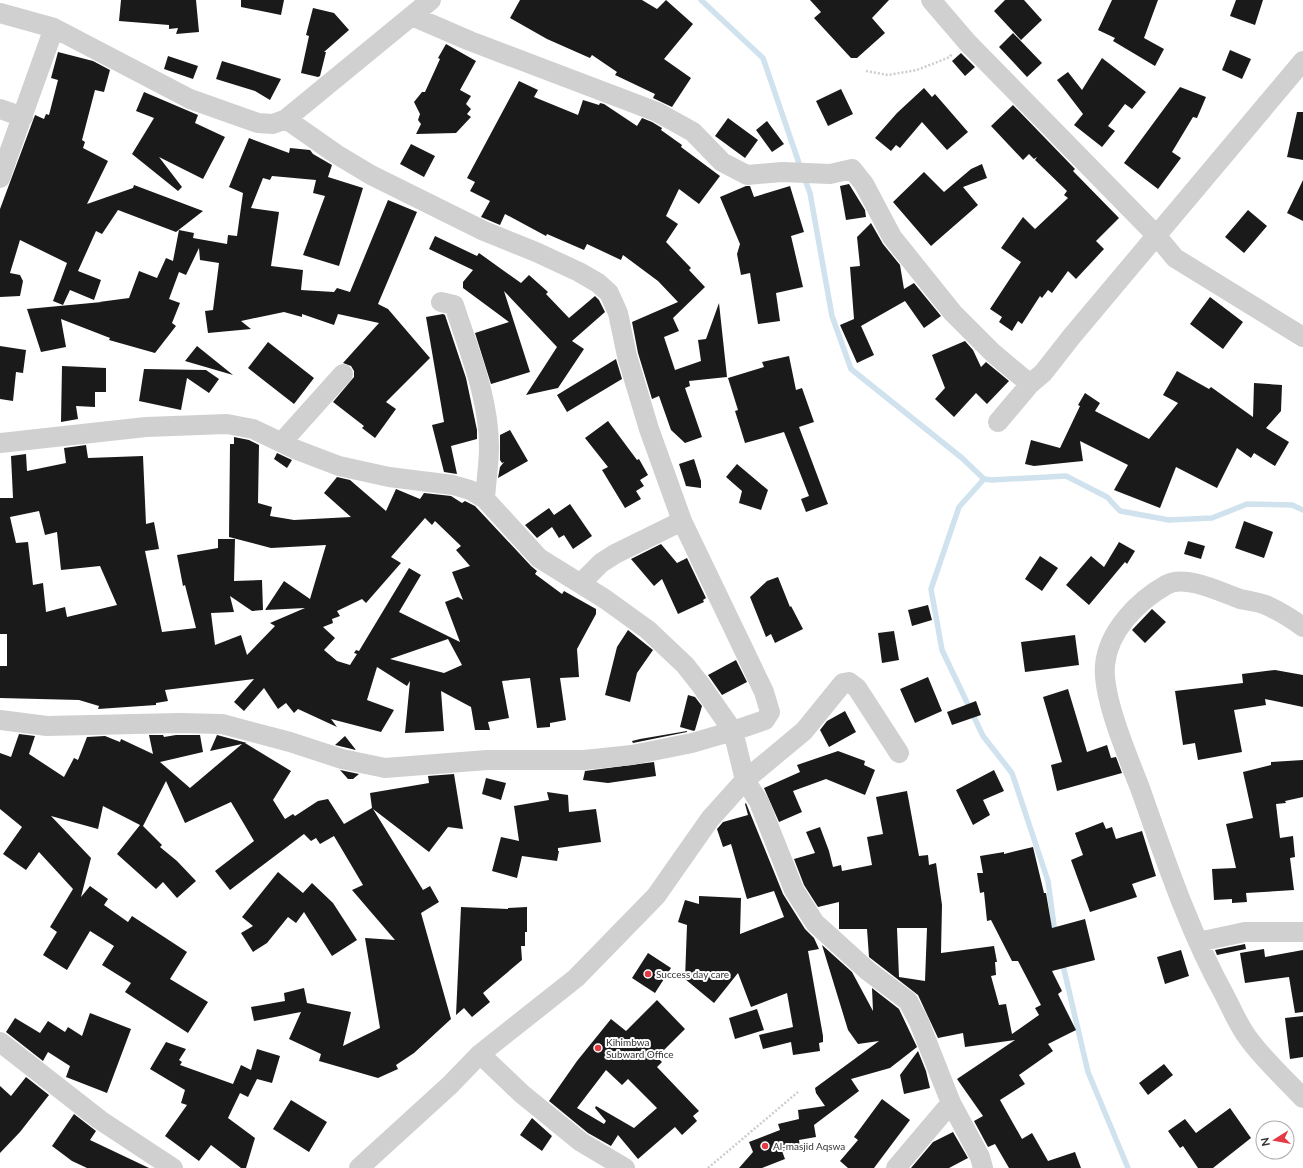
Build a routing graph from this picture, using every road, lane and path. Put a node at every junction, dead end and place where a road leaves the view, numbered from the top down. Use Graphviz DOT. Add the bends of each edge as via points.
graph roads {
  1 [pos="431,0"];
  2 [pos="931,0"];
  3 [pos="0,12"];
  4 [pos="412,16"];
  5 [pos="54,28"];
  6 [pos="967,42"];
  7 [pos="1303,61"];
  8 [pos="866,71"];
  9 [pos="0,109"];
  10 [pos="22,117"];
  11 [pos="286,119"];
  12 [pos="0,178"];
  13 [pos="1156,234"];
  14 [pos="441,302"];
  15 [pos="1303,337"];
  16 [pos="343,374"];
  17 [pos="1030,384"];
  18 [pos="998,422"];
  19 [pos="282,442"];
  20 [pos="0,443"];
  21 [pos="485,499"];
  22 [pos="682,521"];
  23 [pos="581,583"];
  24 [pos="1303,627"];
  25 [pos="0,720"];
  26 [pos="733,731"];
  27 [pos="899,753"];
  28 [pos="745,780"];
  29 [pos="1303,932"];
  30 [pos="1198,942"];
  31 [pos="0,1042"];
  32 [pos="480,1054"];
  33 [pos="798,1092"];
  34 [pos="1303,1098"];
  35 [pos="951,1103"];
  36 [pos="166,1166"];
  37 [pos="359,1168"];
  38 [pos="625,1168"];
  39 [pos="708,1168"];
  40 [pos="896,1168"];
  41 [pos="983,1168"];
  1 -- 4 [label="street"];
  2 -- 6 [label="street"];
  3 -- 5 [label="street"];
  4 -- 11 [label="street"];
  4 -- 17 [label="street" via="470,41 657,112 693,132 722,162 746,175 782,172 830,174 852,169 864,184 892,237 949,308 993,353"];
  5 -- 10 [label="street"];
  5 -- 11 [label="street" via="190,99 258,123 273,124"];
  6 -- 8 [label="path" via="950,57 917,70 888,75"];
  6 -- 13 [label="street"];
  7 -- 13 [label="street"];
  9 -- 10 [label="street"];
  10 -- 12 [label="street"];
  11 -- 22 [label="street" via="371,175 484,231 536,252 598,283 608,293 616,307 640,403"];
  13 -- 15 [label="street" via="1175,258"];
  13 -- 17 [label="street" via="1043,373"];
  14 -- 21 [label="street" via="454,305 477,370 489,447"];
  16 -- 19 [label="street"];
  17 -- 18 [label="street"];
  19 -- 20 [label="street" via="253,429 227,424 146,427"];
  19 -- 21 [label="street" via="317,459 339,466 389,477 453,485 470,490"];
  21 -- 23 [label="street" via="539,558"];
  22 -- 23 [label="street" via="601,562"];
  22 -- 26 [label="street" via="769,703 770,712 765,720"];
  23 -- 26 [label="street" via="625,612 668,648 700,684"];
  24 -- 30 [label="street" via="1266,605 1210,587 1171,582 1151,594 1138,606 1120,627 1110,644 1105,663 1105,682 1110,700 1130,763"];
  25 -- 26 [label="street" via="47,726 222,724 342,759 385,768 487,760 584,760 626,756 685,745"];
  26 -- 28 [label="street"];
  27 -- 28 [label="street" via="858,688 849,682 843,683 804,731"];
  28 -- 32 [label="street" via="710,820 650,901 576,978"];
  28 -- 35 [label="street" via="759,802 794,890 814,923 868,971 908,1001"];
  29 -- 30 [label="street" via="1245,932"];
  30 -- 34 [label="street" via="1248,1038"];
  31 -- 36 [label="street" via="100,1120"];
  32 -- 37 [label="street"];
  32 -- 38 [label="street" via="522,1094 581,1142"];
  33 -- 39 [label="path"];
  35 -- 40 [label="street"];
  35 -- 41 [label="street" via="980,1157"];
}
